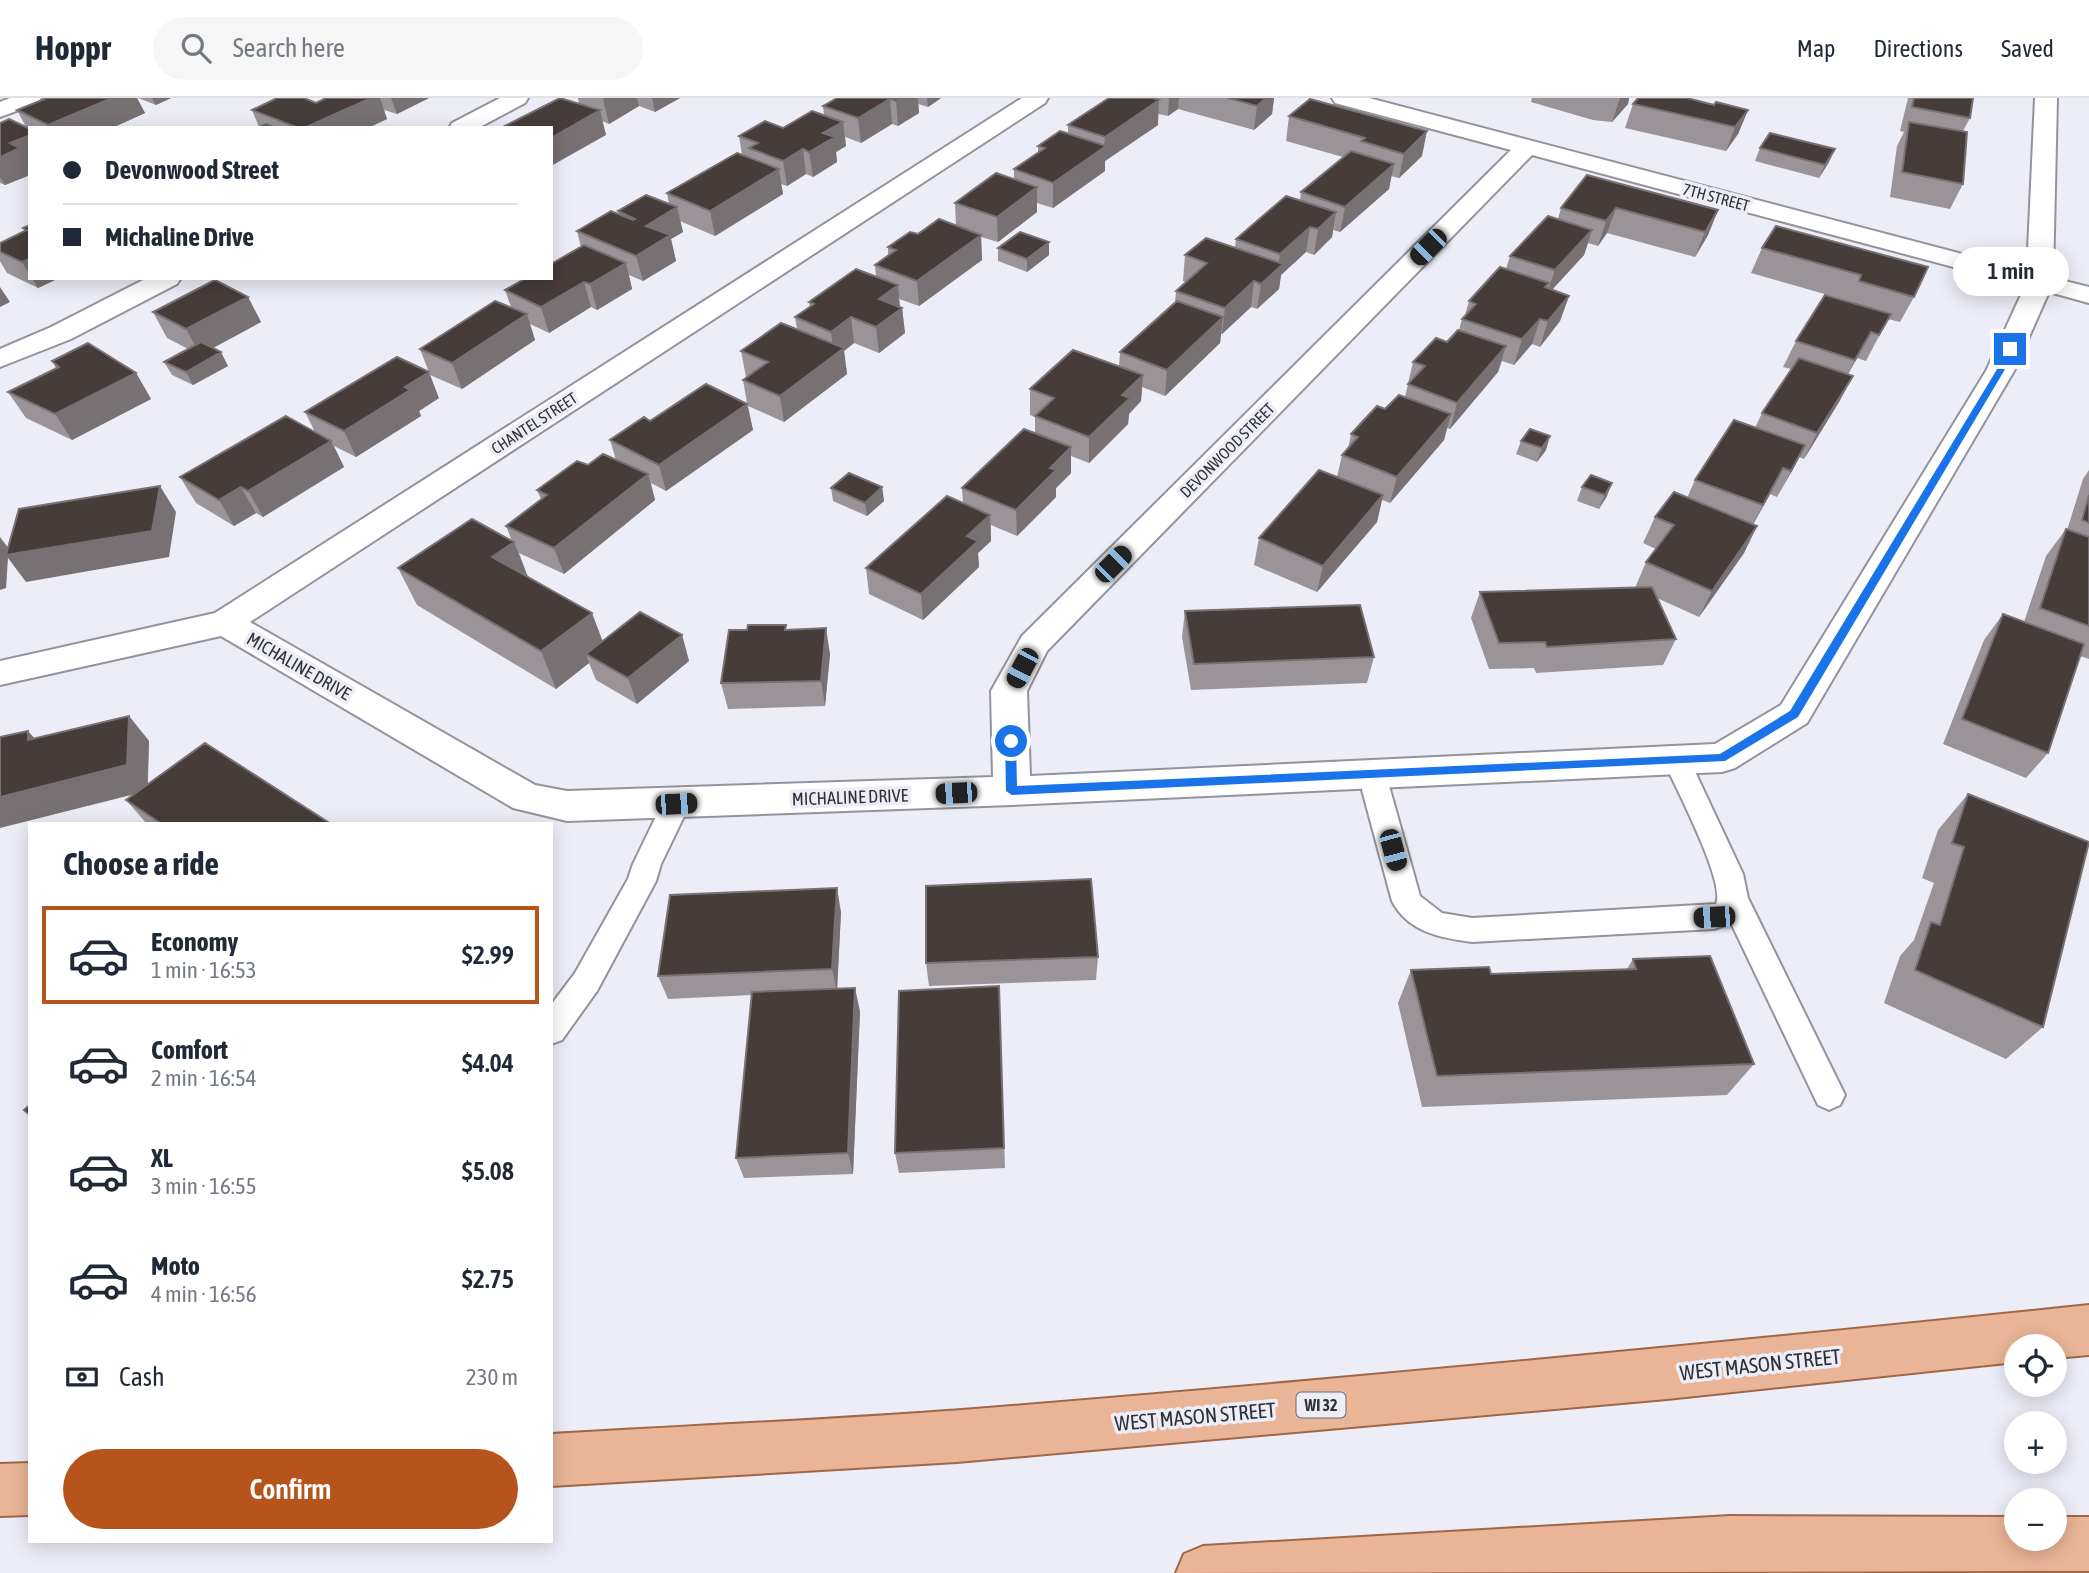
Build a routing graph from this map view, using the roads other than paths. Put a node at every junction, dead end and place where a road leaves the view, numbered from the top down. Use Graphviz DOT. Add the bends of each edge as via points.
graph roads {
  1 [pos="30,98"];
  2 [pos="517,98"];
  3 [pos="1037,98"];
  4 [pos="1343,98"];
  5 [pos="2046,98"];
  6 [pos="0,110"];
  7 [pos="464,126"];
  8 [pos="1527,148"];
  9 [pos="164,280"];
  10 [pos="2040,282"];
  11 [pos="2089,295"];
  12 [pos="0,359"];
  13 [pos="225,623"];
  14 [pos="0,673"];
  15 [pos="1677,761"];
  16 [pos="1372,775"];
  17 [pos="1012,791"];
  18 [pos="676,804"];
  19 [pos="1733,898"];
  20 [pos="553,1027"];
  21 [pos="1829,1095"];
  22 [pos="2089,1330"];
  23 [pos="553,1460"];
  24 [pos="28,1489"];
  25 [pos="0,1490"];
  26 [pos="2089,1544"];
  27 [pos="1203,1573"];
  1 -- 6 [label="street"];
  2 -- 7 [label="street"];
  3 -- 13 [label="street, CHANTEL STREET"];
  4 -- 8 [label="street, 7TH STREET"];
  5 -- 10 [label="street, MICHALINE DRIVE"];
  8 -- 10 [label="street, 7TH STREET"];
  8 -- 17 [label="street, DEVONWOOD STREET" via="1034,644 1009,691"];
  9 -- 12 [label="street"];
  10 -- 11 [label="street, 7TH STREET"];
  10 -- 15 [label="street, MICHALINE DRIVE" via="2000,371 1794,714 1722,758"];
  13 -- 14 [label="street, CHANTEL STREET"];
  13 -- 18 [label="street, MICHALINE DRIVE" via="526,798 567,806"];
  15 -- 16 [label="street, MICHALINE DRIVE"];
  15 -- 19 [label="lane" via="1729,874"];
  16 -- 17 [label="street, MICHALINE DRIVE"];
  16 -- 19 [label="lane" via="1406,901 1417,914 1437,925 1472,930 1714,917 1727,912"];
  17 -- 18 [label="street, MICHALINE DRIVE"];
  18 -- 20 [label="lane" via="642,881 592,971"];
  19 -- 21 [label="lane"];
  22 -- 23 [label="main road, WEST MASON STREET / WI 32" via="1667,1374 1104,1424"];
  24 -- 25 [label="main road"];
  26 -- 27 [label="main road" via="1730,1543"];
}
